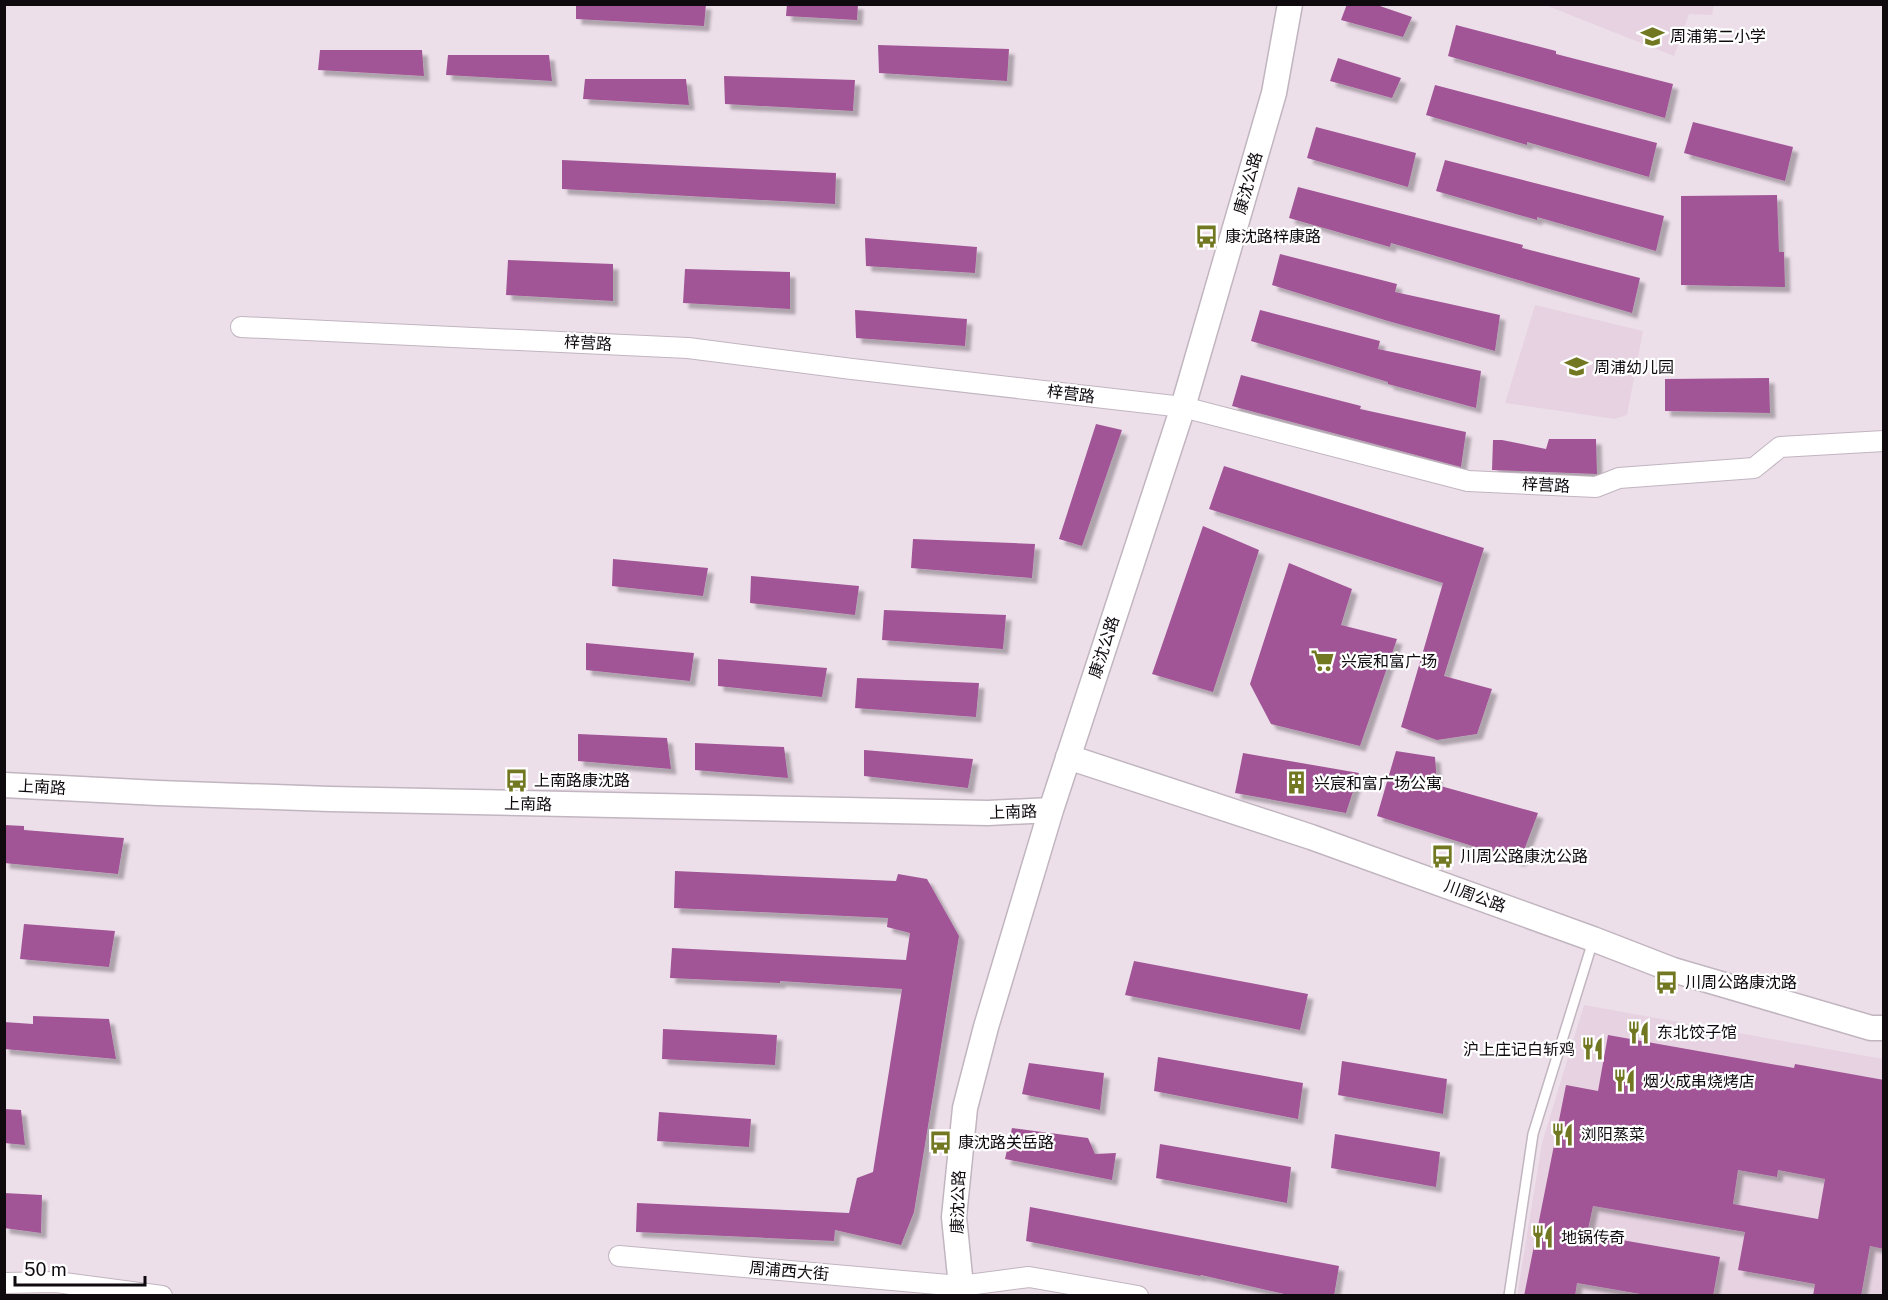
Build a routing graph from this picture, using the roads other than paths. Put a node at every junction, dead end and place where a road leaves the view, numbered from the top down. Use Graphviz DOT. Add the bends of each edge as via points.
graph roads {
  1 [pos="1290,4"];
  2 [pos="241,327"];
  3 [pos="1183,407"];
  4 [pos="1884,441"];
  5 [pos="1068,757"];
  6 [pos="4,785"];
  7 [pos="1051,810"];
  8 [pos="1593,939"];
  9 [pos="1884,1028"];
  10 [pos="619,1256"];
  11 [pos="4,1283"];
  12 [pos="961,1291"];
  13 [pos="162,1296"];
  14 [pos="1138,1296"];
  15 [pos="1509,1296"];
  1 -- 3 [label="street, 康沈公路" via="1275,93"];
  2 -- 3 [label="street, 梓营路" via="688,348"];
  3 -- 4 [label="street, 梓营路" via="1468,481 1596,487 1619,478 1754,468 1780,447"];
  3 -- 5 [label="street, 康沈公路"];
  5 -- 7 [label="street, 康沈公路"];
  5 -- 8 [label="street, 川周公路" via="1311,837"];
  6 -- 7 [label="street, 上南路" via="516,804 988,813"];
  7 -- 12 [label="street, 康沈公路" via="965,1108 954,1217"];
  8 -- 9 [label="street, 川周公路" via="1673,970 1871,1028"];
  8 -- 15 [label="lane" via="1533,1134"];
  10 -- 12 [label="street, 周浦西大街"];
  11 -- 13 [label="street" via="56,1282"];
  12 -- 14 [label="street, 周浦西大街" via="1029,1277"];
}
